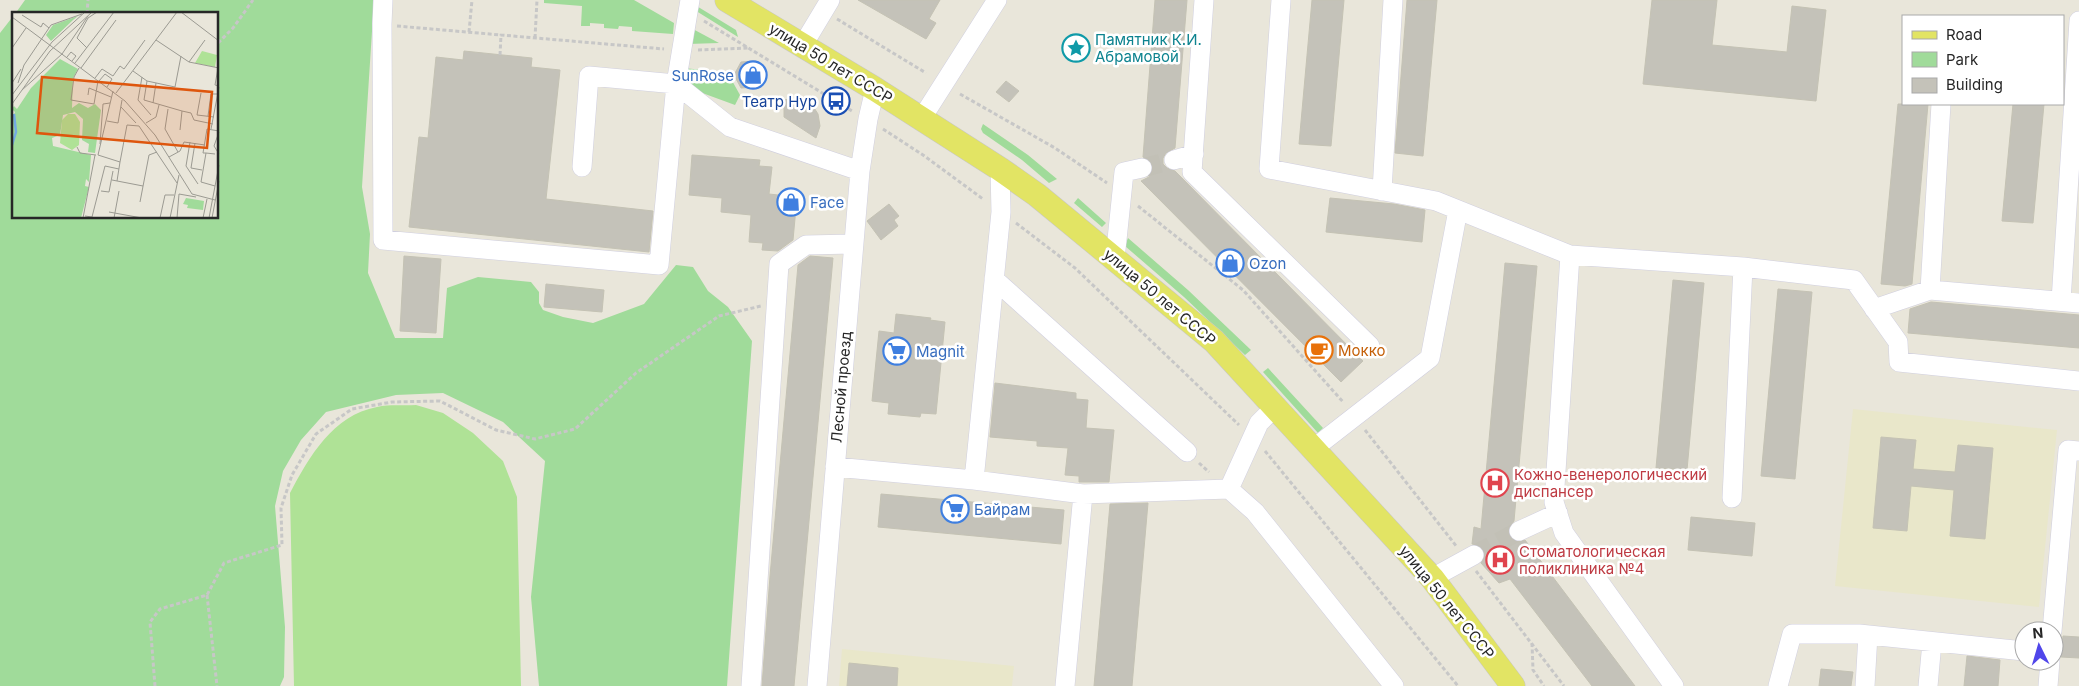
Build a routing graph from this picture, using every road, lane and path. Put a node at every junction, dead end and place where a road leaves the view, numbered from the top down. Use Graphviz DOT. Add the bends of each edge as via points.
graph roads {
  1 [pos="253,0"];
  2 [pos="383,0"];
  3 [pos="472,0"];
  4 [pos="538,0"];
  5 [pos="727,0"];
  6 [pos="997,0"];
  7 [pos="1204,0"];
  8 [pos="1281,0"];
  9 [pos="1393,0"];
  10 [pos="826,5"];
  11 [pos="689,6"];
  12 [pos="2079,21"];
  13 [pos="382,24"];
  14 [pos="469,32"];
  15 [pos="501,35"];
  16 [pos="535,38"];
  17 [pos="219,42"];
  18 [pos="803,45"];
  19 [pos="681,51"];
  20 [pos="500,55"];
  21 [pos="926,73"];
  22 [pos="676,84"];
  23 [pos="875,89"];
  24 [pos="960,94"];
  25 [pos="1941,105"];
  26 [pos="922,118"];
  27 [pos="1194,154"];
  28 [pos="1174,160"];
  29 [pos="582,167"];
  30 [pos="1142,168"];
  31 [pos="1000,169"];
  32 [pos="860,171"];
  33 [pos="1382,191"];
  34 [pos="1122,193"];
  35 [pos="1458,210"];
  36 [pos="853,244"];
  37 [pos="1570,255"];
  38 [pos="1115,259"];
  39 [pos="1743,267"];
  40 [pos="1075,268"];
  41 [pos="994,279"];
  42 [pos="1930,290"];
  43 [pos="2070,302"];
  44 [pos="776,303"];
  45 [pos="1874,308"];
  46 [pos="1370,346"];
  47 [pos="2079,381"];
  48 [pos="1275,407"];
  49 [pos="1355,417"];
  50 [pos="1252,438"];
  51 [pos="1313,449"];
  52 [pos="2079,451"];
  53 [pos="1187,452"];
  54 [pos="835,467"];
  55 [pos="974,480"];
  56 [pos="1229,490"];
  57 [pos="1083,494"];
  58 [pos="1732,498"];
  59 [pos="1558,513"];
  60 [pos="1518,531"];
  61 [pos="1470,557"];
  62 [pos="1432,578"];
  63 [pos="207,595"];
  64 [pos="2053,621"];
  65 [pos="1868,635"];
  66 [pos="1932,642"];
  67 [pos="1532,643"];
  68 [pos="2014,650"];
  69 [pos="2049,671"];
  70 [pos="156,686"];
  71 [pos="217,686"];
  72 [pos="751,686"];
  73 [pos="817,686"];
  74 [pos="1065,686"];
  75 [pos="1394,686"];
  76 [pos="1458,686"];
  77 [pos="1513,686"];
  78 [pos="1544,686"];
  79 [pos="1564,686"];
  80 [pos="1674,686"];
  81 [pos="1778,686"];
  82 [pos="1865,686"];
  83 [pos="1928,686"];
  84 [pos="2048,686"];
  1 -- 17 [label="path"];
  2 -- 13 [label="street"];
  3 -- 14 [label="path"];
  4 -- 16 [label="path"];
  5 -- 18 [label="main road, улица 50 лет СССР"];
  6 -- 26 [label="street"];
  7 -- 27 [label="street"];
  8 -- 33 [label="street" via="1269,169"];
  9 -- 33 [label="street"];
  10 -- 18 [label="street"];
  10 -- 21 [label="path"];
  11 -- 19 [label="street"];
  11 -- 19 [label="path" via="750,48"];
  12 -- 43 [label="street"];
  13 -- 14 [label="path"];
  13 -- 22 [label="street" via="383,240 659,264"];
  14 -- 15 [label="path"];
  15 -- 16 [label="path"];
  15 -- 20 [label="path"];
  16 -- 19 [label="path"];
  18 -- 23 [label="main road, улица 50 лет СССР"];
  19 -- 22 [label="street"];
  22 -- 29 [label="street" via="589,76"];
  22 -- 32 [label="street" via="730,127"];
  23 -- 26 [label="main road, улица 50 лет СССР"];
  23 -- 32 [label="street, Лесной проезд"];
  24 -- 34 [label="path" via="1056,148"];
  25 -- 42 [label="street"];
  26 -- 31 [label="main road, улица 50 лет СССР"];
  27 -- 28 [label="street"];
  27 -- 46 [label="street" via="1192,172"];
  30 -- 34 [label="street" via="1124,172"];
  31 -- 38 [label="main road, улица 50 лет СССР"];
  31 -- 41 [label="street" via="1001,212"];
  32 -- 36 [label="street, Лесной проезд"];
  33 -- 35 [label="street" via="1436,201"];
  34 -- 38 [label="street"];
  34 -- 49 [label="path" via="1243,290"];
  35 -- 37 [label="street"];
  35 -- 49 [label="street" via="1430,358"];
  36 -- 44 [label="street" via="806,245 778,264"];
  36 -- 54 [label="street, Лесной проезд"];
  37 -- 39 [label="street"];
  37 -- 59 [label="street" via="1554,502"];
  38 -- 48 [label="main road, улица 50 лет СССР" via="1214,341"];
  39 -- 45 [label="street" via="1854,280"];
  39 -- 58 [label="street"];
  40 -- 50 [label="path"];
  41 -- 53 [label="street"];
  41 -- 55 [label="street"];
  42 -- 43 [label="street"];
  42 -- 45 [label="street"];
  44 -- 63 [label="path" via="719,316 636,373 575,429 535,439 496,430 440,401 392,402 352,409 316,434 292,475 281,508 282,544 224,563"];
  44 -- 72 [label="street"];
  45 -- 47 [label="street" via="1898,342 1899,362"];
  48 -- 50 [label="street" via="1259,422"];
  48 -- 51 [label="main road, улица 50 лет СССР"];
  49 -- 51 [label="street"];
  49 -- 61 [label="path"];
  50 -- 56 [label="street"];
  50 -- 76 [label="path"];
  51 -- 62 [label="main road, улица 50 лет СССР"];
  52 -- 64 [label="street" via="2068,450"];
  54 -- 55 [label="street"];
  54 -- 73 [label="street, Лесной проезд"];
  55 -- 57 [label="street"];
  56 -- 57 [label="street"];
  56 -- 75 [label="street" via="1255,512"];
  57 -- 74 [label="street"];
  59 -- 60 [label="street"];
  59 -- 80 [label="street" via="1564,533"];
  61 -- 62 [label="street"];
  61 -- 67 [label="path"];
  62 -- 77 [label="main road, улица 50 лет СССР"];
  63 -- 70 [label="path" via="160,609 150,622"];
  63 -- 71 [label="path"];
  65 -- 66 [label="street"];
  65 -- 81 [label="street" via="1792,634"];
  65 -- 82 [label="street"];
  66 -- 68 [label="street"];
  66 -- 83 [label="street"];
  67 -- 78 [label="path" via="1533,670"];
  67 -- 79 [label="path"];
  69 -- 84 [label="street"];
}
